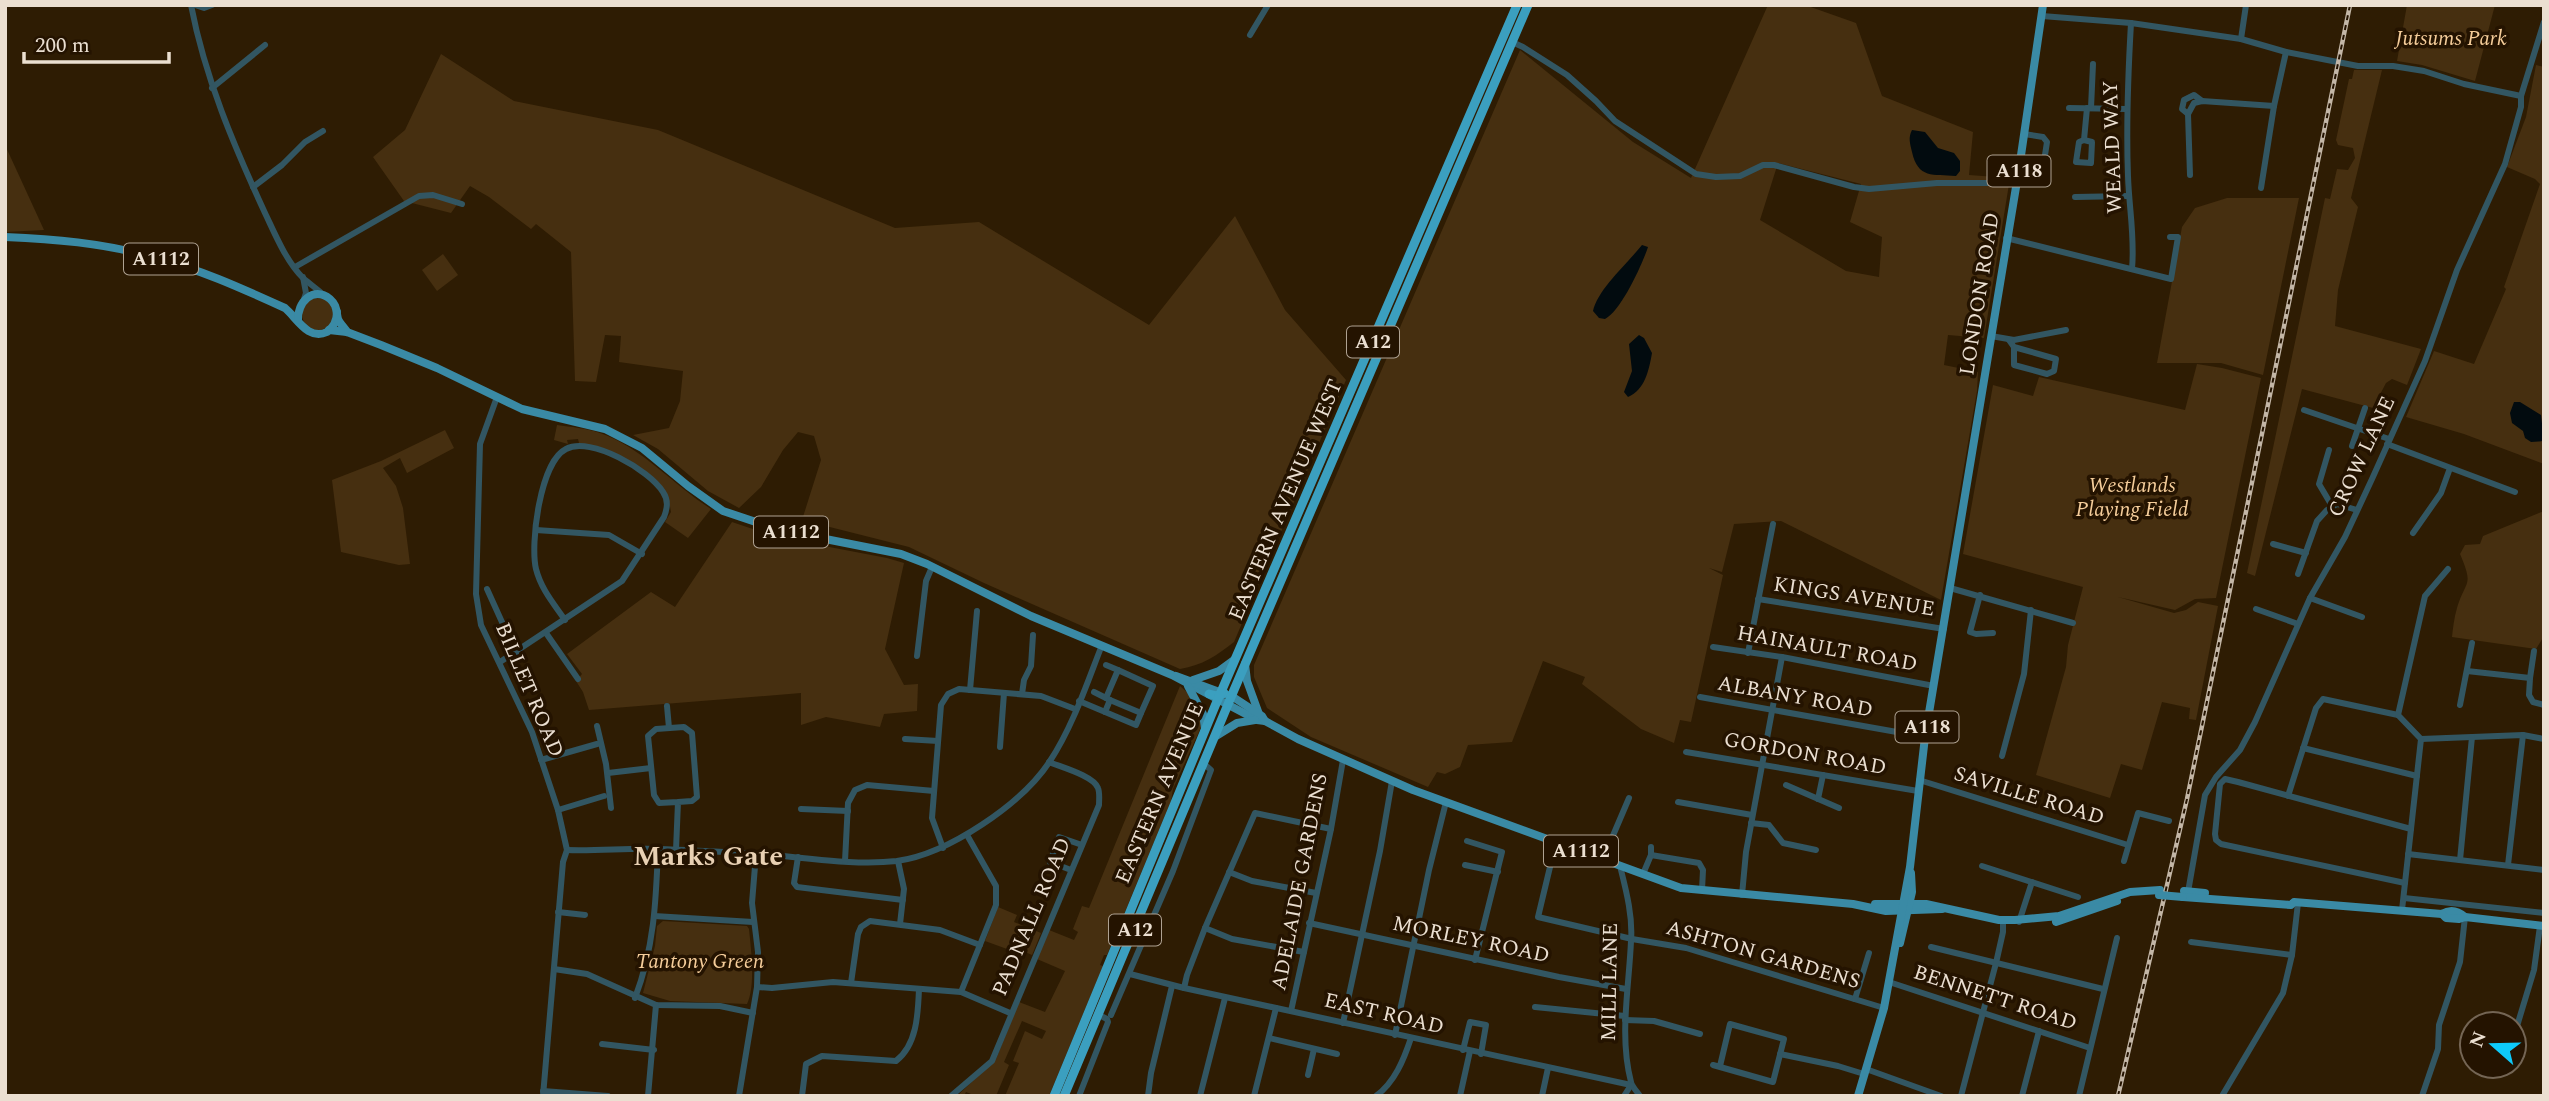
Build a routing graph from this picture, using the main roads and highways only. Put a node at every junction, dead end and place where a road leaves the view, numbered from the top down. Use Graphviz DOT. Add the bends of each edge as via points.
graph roads {
  1 [pos="1517,5"];
  2 [pos="1528,5"];
  3 [pos="2043,5"];
  4 [pos="5,237"];
  5 [pos="302,303"];
  6 [pos="285,308"];
  7 [pos="337,312"];
  8 [pos="298,320"];
  9 [pos="329,330"];
  10 [pos="347,332"];
  11 [pos="1276,592"];
  12 [pos="1240,650"];
  13 [pos="1246,661"];
  14 [pos="1185,681"];
  15 [pos="1225,698"];
  16 [pos="1261,719"];
  17 [pos="1204,734"];
  18 [pos="1212,742"];
  19 [pos="1153,858"];
  20 [pos="1906,907"];
  21 [pos="2542,926"];
  22 [pos="1054,1096"];
  23 [pos="1064,1096"];
  24 [pos="1858,1096"];
  1 -- 12 [label="highway, EASTERN AVENUE WEST / A12"];
  2 -- 11 [label="highway, EASTERN AVENUE WEST / A12"];
  3 -- 20 [label="main road, LONDON ROAD / A118" via="1925,737 1910,867 1912,888"];
  4 -- 6 [label="main road, A1112" via="60,239 146,255 210,275"];
  5 -- 6 [label="main road"];
  5 -- 7 [label="main road" via="314,295 326,296"];
  5 -- 8 [label="main road"];
  6 -- 8 [label="main road, A1112"];
  7 -- 9 [label="main road"];
  7 -- 10 [label="main road"];
  8 -- 9 [label="main road, A1112" via="311,333"];
  9 -- 10 [label="main road, A1112"];
  10 -- 14 [label="main road, A1112" via="530,411 605,429 642,448 723,511 751,522 901,554 1031,616"];
  11 -- 13 [label="highway, EASTERN AVENUE WEST / A12"];
  11 -- 15 [label="highway, A12"];
  12 -- 14 [label="main road" via="1219,671"];
  12 -- 15 [label="highway, EASTERN AVENUE WEST / A12" via="1226,681"];
  13 -- 15 [label="highway, EASTERN AVENUE WEST / A12"];
  13 -- 16 [label="main road" via="1247,681"];
  14 -- 15 [label="main road, A1112"];
  14 -- 17 [label="main road, A1112" via="1203,714"];
  15 -- 16 [label="main road, A1112"];
  15 -- 17 [label="highway, EASTERN AVENUE / A12"];
  15 -- 18 [label="highway, EASTERN AVENUE / A12"];
  15 -- 19 [label="highway, A12"];
  16 -- 18 [label="main road" via="1222,730"];
  16 -- 20 [label="main road, A1112" via="1392,781 1681,888 1886,911"];
  17 -- 19 [label="highway, EASTERN AVENUE / A12"];
  18 -- 23 [label="highway, EASTERN AVENUE / A12"];
  19 -- 22 [label="highway, EASTERN AVENUE / A12"];
  20 -- 21 [label="main road, A1112, bridge" via="2034,923 2063,920 2159,892 2402,910"];
  20 -- 24 [label="main road, A118" via="1884,1008"];
}
